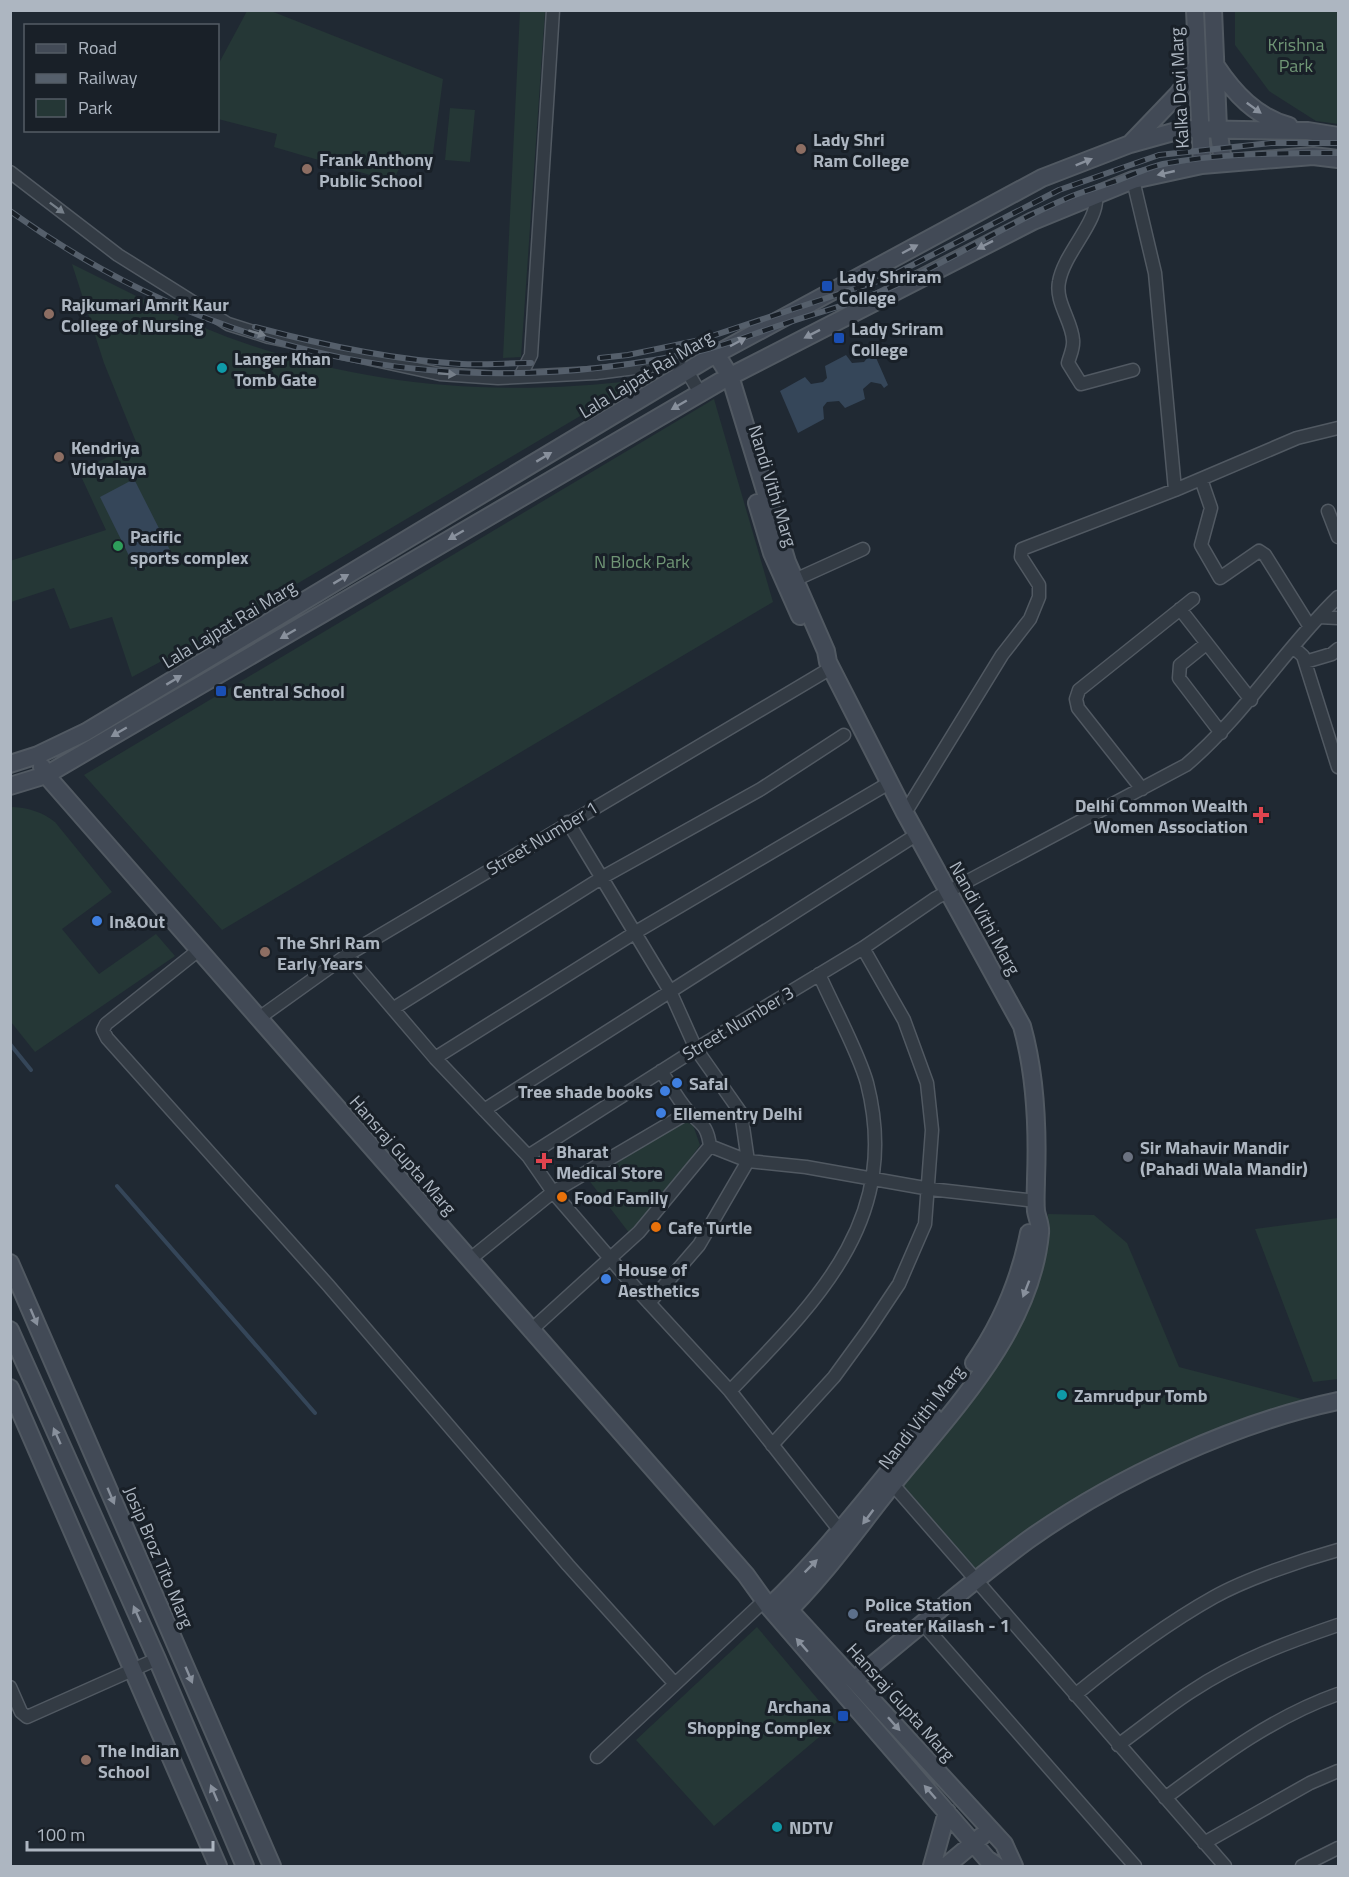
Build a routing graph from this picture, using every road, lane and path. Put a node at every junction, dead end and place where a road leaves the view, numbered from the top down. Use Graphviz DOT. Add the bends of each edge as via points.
graph roads {
  1 [pos="553,10"];
  2 [pos="1196,10"];
  3 [pos="1213,10"];
  4 [pos="1208,54"];
  5 [pos="1197,66"];
  6 [pos="1199,127"];
  7 [pos="1218,128"];
  8 [pos="1308,131"];
  9 [pos="1338,135"];
  10 [pos="1130,144"];
  11 [pos="1338,159"];
  12 [pos="1223,161"];
  13 [pos="1202,165"];
  14 [pos="10,172"];
  15 [pos="1133,180"];
  16 [pos="1096,194"];
  17 [pos="711,356"];
  18 [pos="687,370"];
  19 [pos="1133,370"];
  20 [pos="520,377"];
  21 [pos="725,378"];
  22 [pos="700,393"];
  23 [pos="1338,428"];
  24 [pos="514,475"];
  25 [pos="1201,479"];
  26 [pos="1175,490"];
  27 [pos="483,493"];
  28 [pos="527,494"];
  29 [pos="1328,512"];
  30 [pos="494,513"];
  31 [pos="1338,537"];
  32 [pos="863,549"];
  33 [pos="790,582"];
  34 [pos="1338,597"];
  35 [pos="1193,599"];
  36 [pos="1180,609"];
  37 [pos="1319,617"];
  38 [pos="1338,618"];
  39 [pos="1310,627"];
  40 [pos="1206,644"];
  41 [pos="1294,648"];
  42 [pos="1338,649"];
  43 [pos="1305,662"];
  44 [pos="830,665"];
  45 [pos="1251,700"];
  46 [pos="1221,733"];
  47 [pos="844,735"];
  48 [pos="38,755"];
  49 [pos="10,764"];
  50 [pos="1338,767"];
  51 [pos="46,775"];
  52 [pos="889,783"];
  53 [pos="10,786"];
  54 [pos="1142,789"];
  55 [pos="905,813"];
  56 [pos="568,822"];
  57 [pos="916,835"];
  58 [pos="603,877"];
  59 [pos="948,891"];
  60 [pos="636,932"];
  61 [pos="863,948"];
  62 [pos="200,950"];
  63 [pos="348,955"];
  64 [pos="819,974"];
  65 [pos="670,991"];
  66 [pos="394,1008"];
  67 [pos="259,1018"];
  68 [pos="696,1049"];
  69 [pos="435,1058"];
  70 [pos="661,1071"];
  71 [pos="484,1110"];
  72 [pos="689,1112"];
  73 [pos="710,1146"];
  74 [pos="528,1156"];
  75 [pos="748,1161"];
  76 [pos="874,1179"];
  77 [pos="930,1189"];
  78 [pos="553,1192"];
  79 [pos="1036,1207"];
  80 [pos="611,1258"];
  81 [pos="469,1260"];
  82 [pos="10,1263"];
  83 [pos="649,1303"];
  84 [pos="10,1330"];
  85 [pos="530,1331"];
  86 [pos="17,1364"];
  87 [pos="10,1388"];
  88 [pos="730,1391"];
  89 [pos="1338,1401"];
  90 [pos="772,1444"];
  91 [pos="889,1480"];
  92 [pos="841,1532"];
  93 [pos="1338,1550"];
  94 [pos="975,1580"];
  95 [pos="776,1607"];
  96 [pos="923,1624"];
  97 [pos="1338,1625"];
  98 [pos="157,1659"];
  99 [pos="132,1670"];
  100 [pos="854,1680"];
  101 [pos="675,1684"];
  102 [pos="10,1687"];
  103 [pos="1338,1694"];
  104 [pos="1075,1695"];
  105 [pos="16,1715"];
  106 [pos="1118,1745"];
  107 [pos="597,1757"];
  108 [pos="1338,1771"];
  109 [pos="1165,1798"];
  110 [pos="947,1812"];
  111 [pos="990,1829"];
  112 [pos="974,1843"];
  113 [pos="1204,1843"];
  114 [pos="1004,1844"];
  115 [pos="1338,1848"];
  116 [pos="987,1864"];
  117 [pos="218,1866"];
  118 [pos="244,1866"];
  119 [pos="272,1866"];
  120 [pos="933,1866"];
  121 [pos="946,1866"];
  122 [pos="1014,1866"];
  123 [pos="1135,1866"];
  124 [pos="1224,1866"];
  125 [pos="1302,1866"];
  1 -- 20 [label="street" via="531,354"];
  2 -- 4 [label="street, Kalka Devi Marg"];
  3 -- 4 [label="street, Kalka Devi Marg"];
  4 -- 5 [label="street, Kalka Devi Marg"];
  4 -- 7 [label="street, Kalka Devi Marg"];
  4 -- 8 [label="street, one-way" via="1232,90 1254,109 1280,123"];
  5 -- 6 [label="street, Kalka Devi Marg"];
  5 -- 10 [label="street" via="1178,94"];
  6 -- 7 [label="street, Lala Lajpat Rai Marg"];
  6 -- 10 [label="street, Lala Lajpat Rai Marg"];
  6 -- 13 [label="street, Kalka Devi Marg"];
  7 -- 8 [label="street, Lala Lajpat Rai Marg"];
  7 -- 12 [label="street, Kalka Devi Marg"];
  8 -- 9 [label="street, Lala Lajpat Rai Marg"];
  17 -- 10 [label="street, Lala Lajpat Rai Marg, one-way" via="1042,178"];
  11 -- 12 [label="street, Lala Lajpat Rai Marg" via="1313,156"];
  12 -- 13 [label="street, Lala Lajpat Rai Marg"];
  13 -- 15 [label="street, Lala Lajpat Rai Marg, one-way"];
  14 -- 20 [label="street, one-way" via="118,255 228,324 440,374"];
  15 -- 16 [label="street, Lala Lajpat Rai Marg"];
  15 -- 26 [label="street" via="1155,273"];
  16 -- 19 [label="street" via="1094,216 1080,235 1058,285 1073,337 1068,363 1081,384"];
  16 -- 21 [label="street, Lala Lajpat Rai Marg, one-way" via="1033,221"];
  17 -- 18 [label="street, Lala Lajpat Rai Marg"];
  17 -- 21 [label="street, Nandi Vithi Marg"];
  18 -- 20 [label="street" via="675,363"];
  18 -- 22 [label="street"];
  24 -- 18 [label="street, Lala Lajpat Rai Marg, one-way"];
  21 -- 22 [label="street, Lala Lajpat Rai Marg"];
  21 -- 33 [label="street, Nandi Vithi Marg"];
  22 -- 28 [label="street, Lala Lajpat Rai Marg, one-way"];
  23 -- 25 [label="street" via="1297,438"];
  24 -- 27 [label="street, Lala Lajpat Rai Marg"];
  24 -- 28 [label="street"];
  25 -- 26 [label="street"];
  25 -- 39 [label="street" via="1211,508 1201,545 1220,578 1260,551"];
  26 -- 55 [label="street" via="1022,549 1021,557 1039,585 1039,597 1030,619 1002,655"];
  27 -- 30 [label="street"];
  48 -- 27 [label="street, Lala Lajpat Rai Marg, one-way" via="86,732"];
  28 -- 30 [label="street, Lala Lajpat Rai Marg"];
  29 -- 31 [label="street"];
  30 -- 51 [label="street, Lala Lajpat Rai Marg, one-way"];
  32 -- 33 [label="street"];
  33 -- 44 [label="street, Nandi Vithi Marg"];
  34 -- 37 [label="street, Street Number 3"];
  35 -- 36 [label="street"];
  36 -- 40 [label="street"];
  36 -- 54 [label="street" via="1079,690 1076,699 1078,708"];
  37 -- 38 [label="street"];
  37 -- 39 [label="street, Street Number 3"];
  39 -- 41 [label="street, Street Number 3"];
  40 -- 45 [label="street"];
  40 -- 46 [label="street" via="1180,665 1179,678"];
  41 -- 43 [label="street"];
  41 -- 45 [label="street, Street Number 3"];
  42 -- 43 [label="street"];
  43 -- 50 [label="street"];
  44 -- 52 [label="street, Nandi Vithi Marg"];
  44 -- 56 [label="street, Street Number 1"];
  45 -- 46 [label="street, Street Number 3"];
  46 -- 54 [label="street, Street Number 3" via="1186,765"];
  47 -- 58 [label="street" via="761,789"];
  48 -- 49 [label="street, Lala Lajpat Rai Marg"];
  48 -- 51 [label="street, Hansraj Gupta Marg"];
  51 -- 53 [label="street, Lala Lajpat Rai Marg"];
  51 -- 62 [label="street, Hansraj Gupta Marg"];
  52 -- 55 [label="street, Nandi Vithi Marg"];
  52 -- 60 [label="street"];
  54 -- 59 [label="street, Street Number 3"];
  55 -- 57 [label="street, Nandi Vithi Marg"];
  56 -- 58 [label="street"];
  56 -- 63 [label="street, Street Number 1"];
  57 -- 59 [label="street, Nandi Vithi Marg"];
  57 -- 65 [label="street"];
  58 -- 60 [label="street"];
  58 -- 66 [label="street"];
  59 -- 61 [label="street, Street Number 3"];
  59 -- 79 [label="street, Nandi Vithi Marg" via="1022,1026 1032,1062 1036,1104"];
  60 -- 65 [label="street"];
  60 -- 69 [label="street"];
  61 -- 64 [label="street, Street Number 3"];
  61 -- 77 [label="street" via="904,1020 927,1083 932,1130"];
  62 -- 67 [label="street, Hansraj Gupta Marg"];
  62 -- 101 [label="street" via="106,1024 103,1030 107,1038 328,1284 567,1565"];
  63 -- 66 [label="street"];
  63 -- 67 [label="street, Street Number 1"];
  64 -- 68 [label="street, Street Number 3"];
  64 -- 76 [label="street" via="866,1080 876,1139"];
  65 -- 68 [label="street"];
  65 -- 71 [label="street"];
  66 -- 69 [label="street"];
  67 -- 81 [label="street, Hansraj Gupta Marg"];
  68 -- 70 [label="street, Street Number 3"];
  68 -- 75 [label="street" via="741,1113"];
  69 -- 71 [label="street"];
  70 -- 72 [label="street"];
  70 -- 74 [label="street, Street Number 3"];
  71 -- 74 [label="street"];
  72 -- 73 [label="street" via="708,1131"];
  72 -- 78 [label="street"];
  73 -- 75 [label="street"];
  73 -- 80 [label="street" via="639,1232"];
  74 -- 78 [label="street"];
  75 -- 76 [label="street"];
  75 -- 83 [label="street" via="699,1245"];
  76 -- 77 [label="street"];
  76 -- 88 [label="street" via="848,1252 804,1315"];
  77 -- 79 [label="street"];
  77 -- 90 [label="street" via="925,1224 899,1284 834,1377"];
  78 -- 80 [label="street"];
  78 -- 81 [label="street"];
  79 -- 91 [label="street, Nandi Vithi Marg" via="1041,1230 1035,1263 1010,1326 975,1381"];
  80 -- 83 [label="street"];
  80 -- 85 [label="street"];
  81 -- 85 [label="street, Hansraj Gupta Marg"];
  82 -- 119 [label="street, Josip Broz Tito Marg, one-way"];
  83 -- 88 [label="street"];
  84 -- 86 [label="street"];
  85 -- 95 [label="street, Hansraj Gupta Marg"];
  98 -- 86 [label="street, one-way"];
  87 -- 99 [label="street"];
  88 -- 90 [label="street"];
  89 -- 94 [label="street" via="1311,1406 1205,1443 1155,1466 1072,1512"];
  90 -- 92 [label="street"];
  91 -- 92 [label="street, Nandi Vithi Marg"];
  91 -- 94 [label="street"];
  91 -- 95 [label="street, Nandi Vithi Marg, one-way" via="819,1579"];
  95 -- 92 [label="street, Nandi Vithi Marg, one-way"];
  93 -- 104 [label="street" via="1216,1596 1132,1649"];
  94 -- 96 [label="street"];
  94 -- 104 [label="street"];
  95 -- 100 [label="street, Hansraj Gupta Marg"];
  95 -- 101 [label="street"];
  110 -- 95 [label="street, Hansraj Gupta Marg, one-way"];
  96 -- 100 [label="street"];
  96 -- 123 [label="street"];
  97 -- 106 [label="street" via="1235,1667 1193,1690"];
  98 -- 99 [label="street"];
  118 -- 98 [label="street, one-way"];
  99 -- 105 [label="street" via="27,1717"];
  99 -- 117 [label="street"];
  100 -- 111 [label="street, Hansraj Gupta Marg, one-way"];
  101 -- 107 [label="street"];
  102 -- 105 [label="street"];
  103 -- 109 [label="street" via="1280,1718"];
  104 -- 106 [label="street"];
  106 -- 109 [label="street"];
  108 -- 113 [label="street"];
  109 -- 113 [label="street"];
  110 -- 112 [label="street, Hansraj Gupta Marg"];
  110 -- 120 [label="street"];
  111 -- 112 [label="street"];
  111 -- 114 [label="street, Hansraj Gupta Marg"];
  112 -- 116 [label="street, Hansraj Gupta Marg"];
  112 -- 121 [label="street"];
  113 -- 124 [label="street"];
  114 -- 116 [label="street"];
  114 -- 122 [label="street, Hansraj Gupta Marg"];
  115 -- 125 [label="street"];
}
